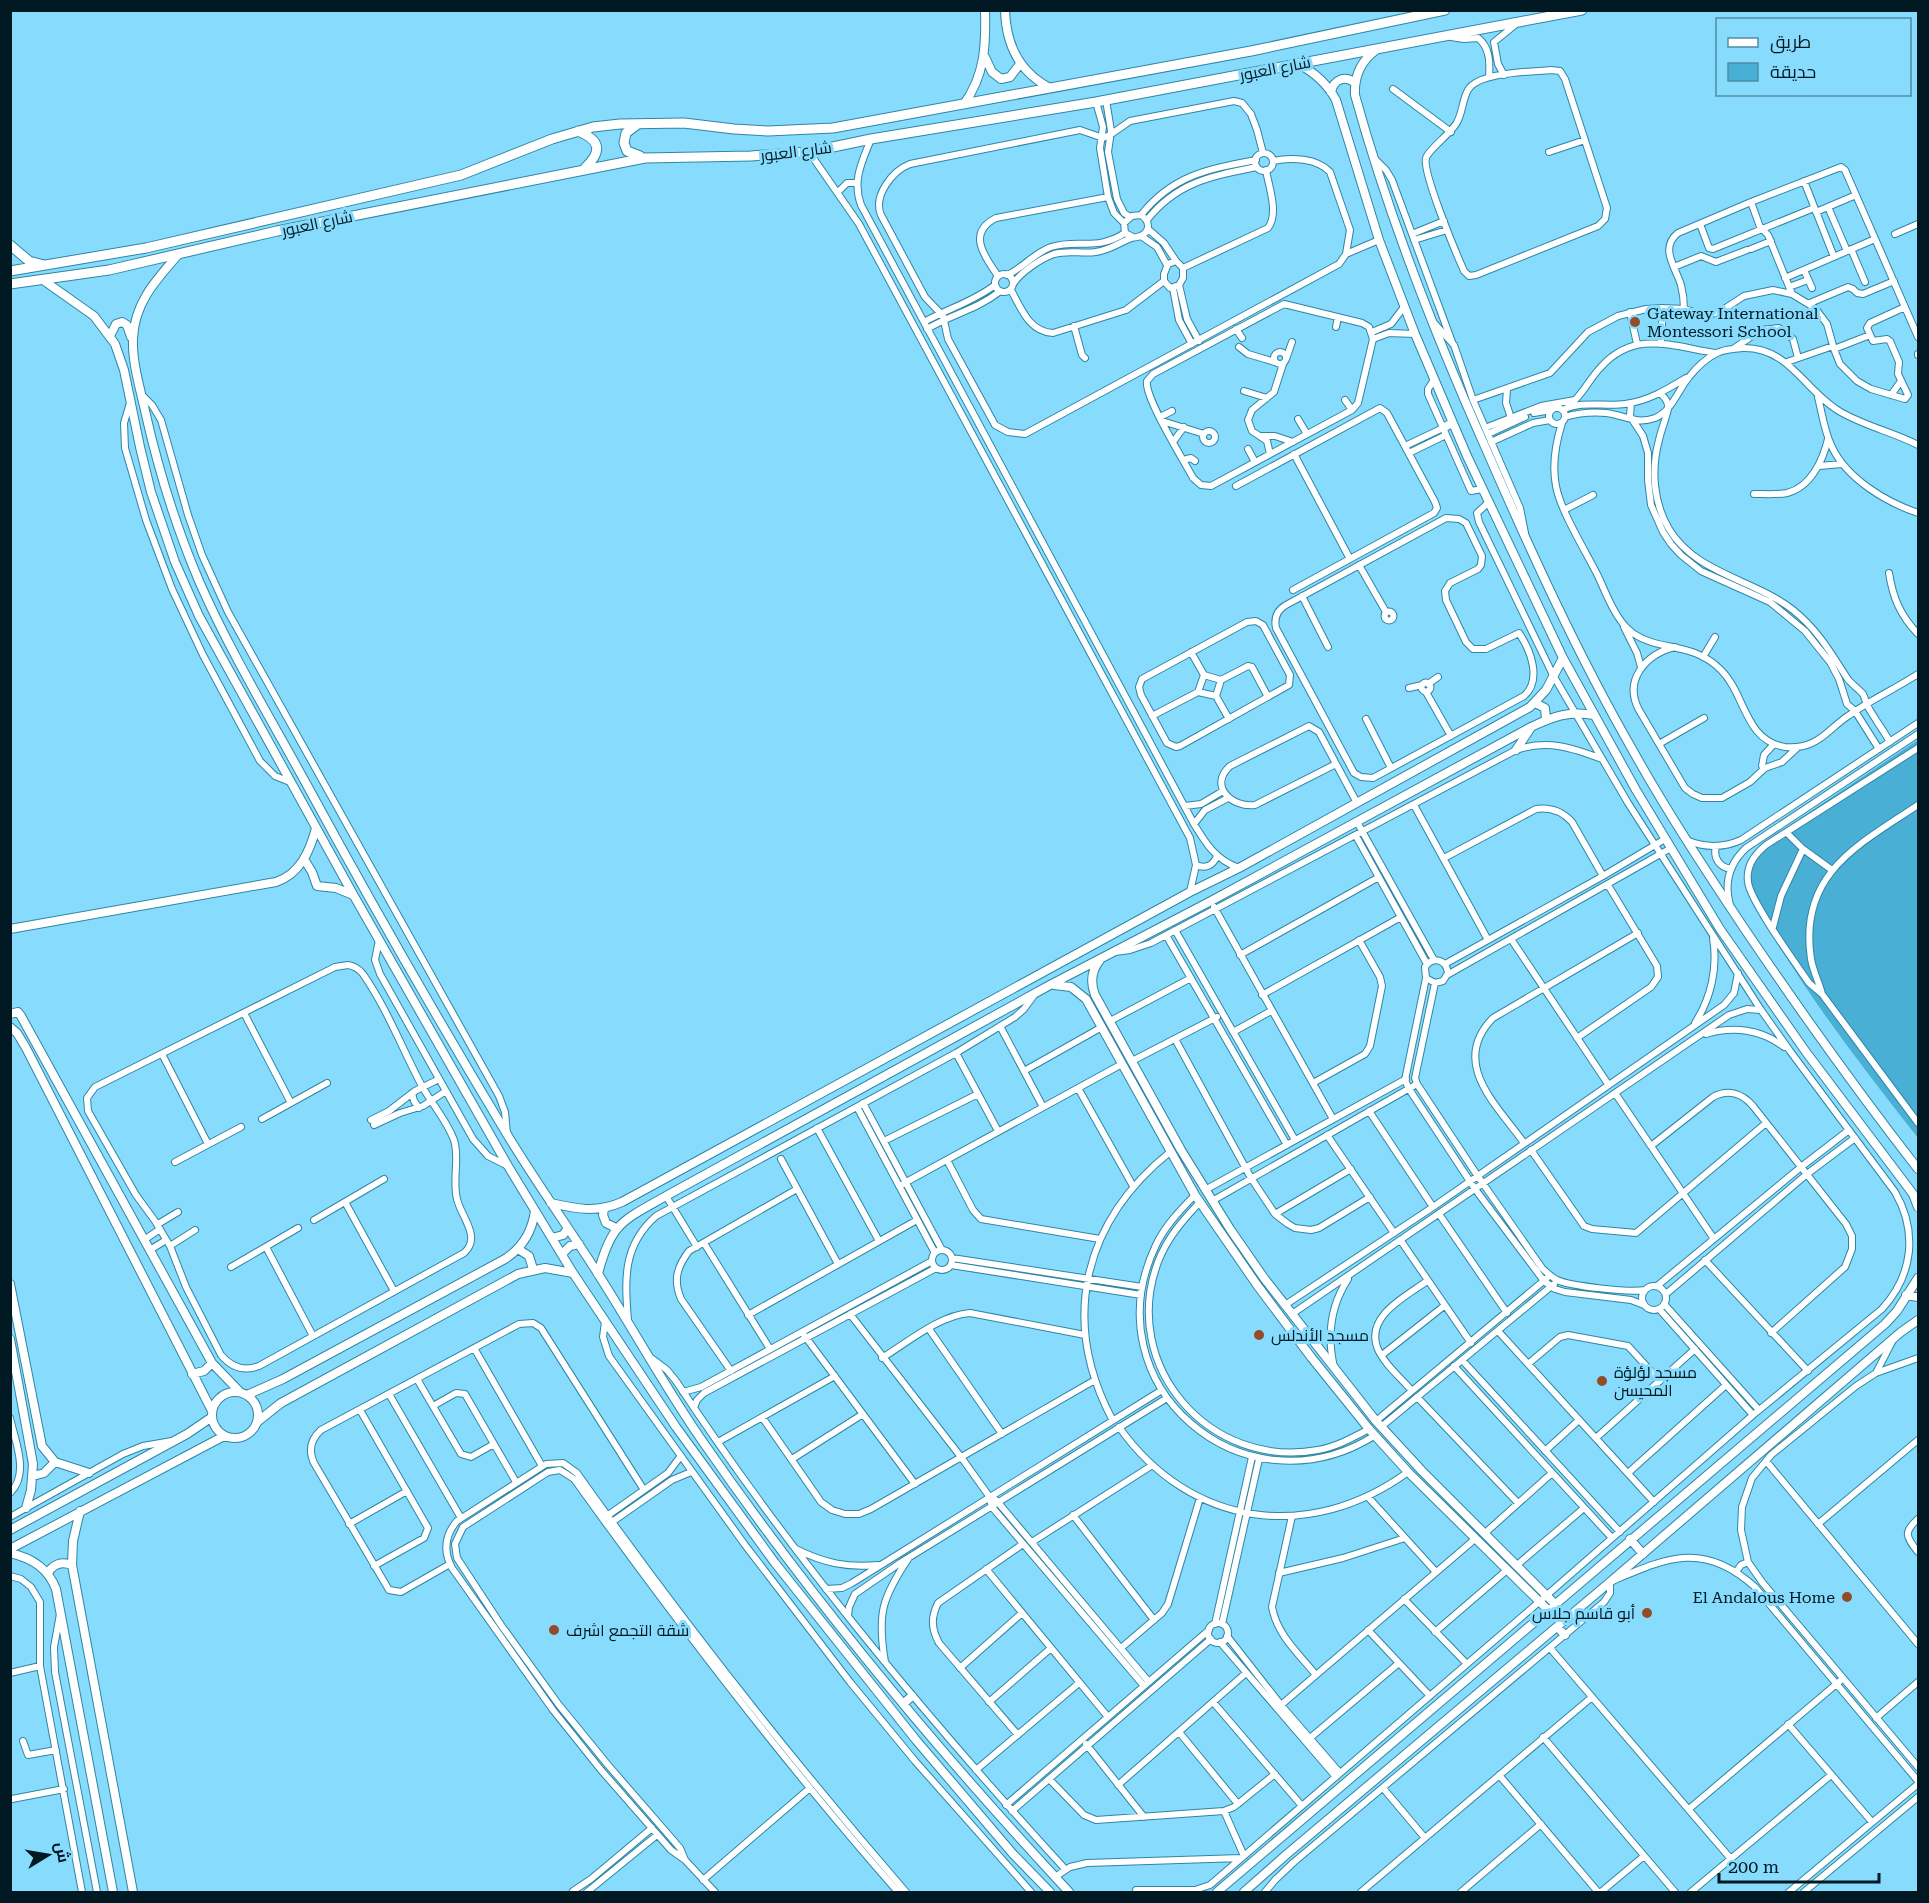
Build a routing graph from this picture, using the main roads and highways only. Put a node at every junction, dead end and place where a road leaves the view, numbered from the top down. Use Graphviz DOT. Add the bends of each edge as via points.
graph roads {
  1 [pos="1445,10"];
  2 [pos="1582,10"];
  3 [pos="638,124"];
  4 [pos="578,131"];
  5 [pos="645,158"];
  6 [pos="583,169"];
  7 [pos="10,244"];
  8 [pos="46,266"];
  9 [pos="10,272"];
  10 [pos="10,284"];
  1 -- 3 [label="main road, شارع العبور" via="1251,51 848,125 751,130 684,123"];
  2 -- 5 [label="main road, شارع العبور" via="809,152"];
  3 -- 4 [label="main road, شارع العبور"];
  3 -- 5 [label="main road" via="626,133 625,147 631,154"];
  4 -- 6 [label="main road" via="593,139 597,149 596,156"];
  4 -- 8 [label="main road, شارع العبور" via="461,174 146,248"];
  5 -- 6 [label="main road, شارع العبور"];
  6 -- 10 [label="main road, شارع العبور" via="277,231 109,270"];
  7 -- 8 [label="main road" via="29,261"];
  8 -- 9 [label="main road, شارع العبور"];
}
